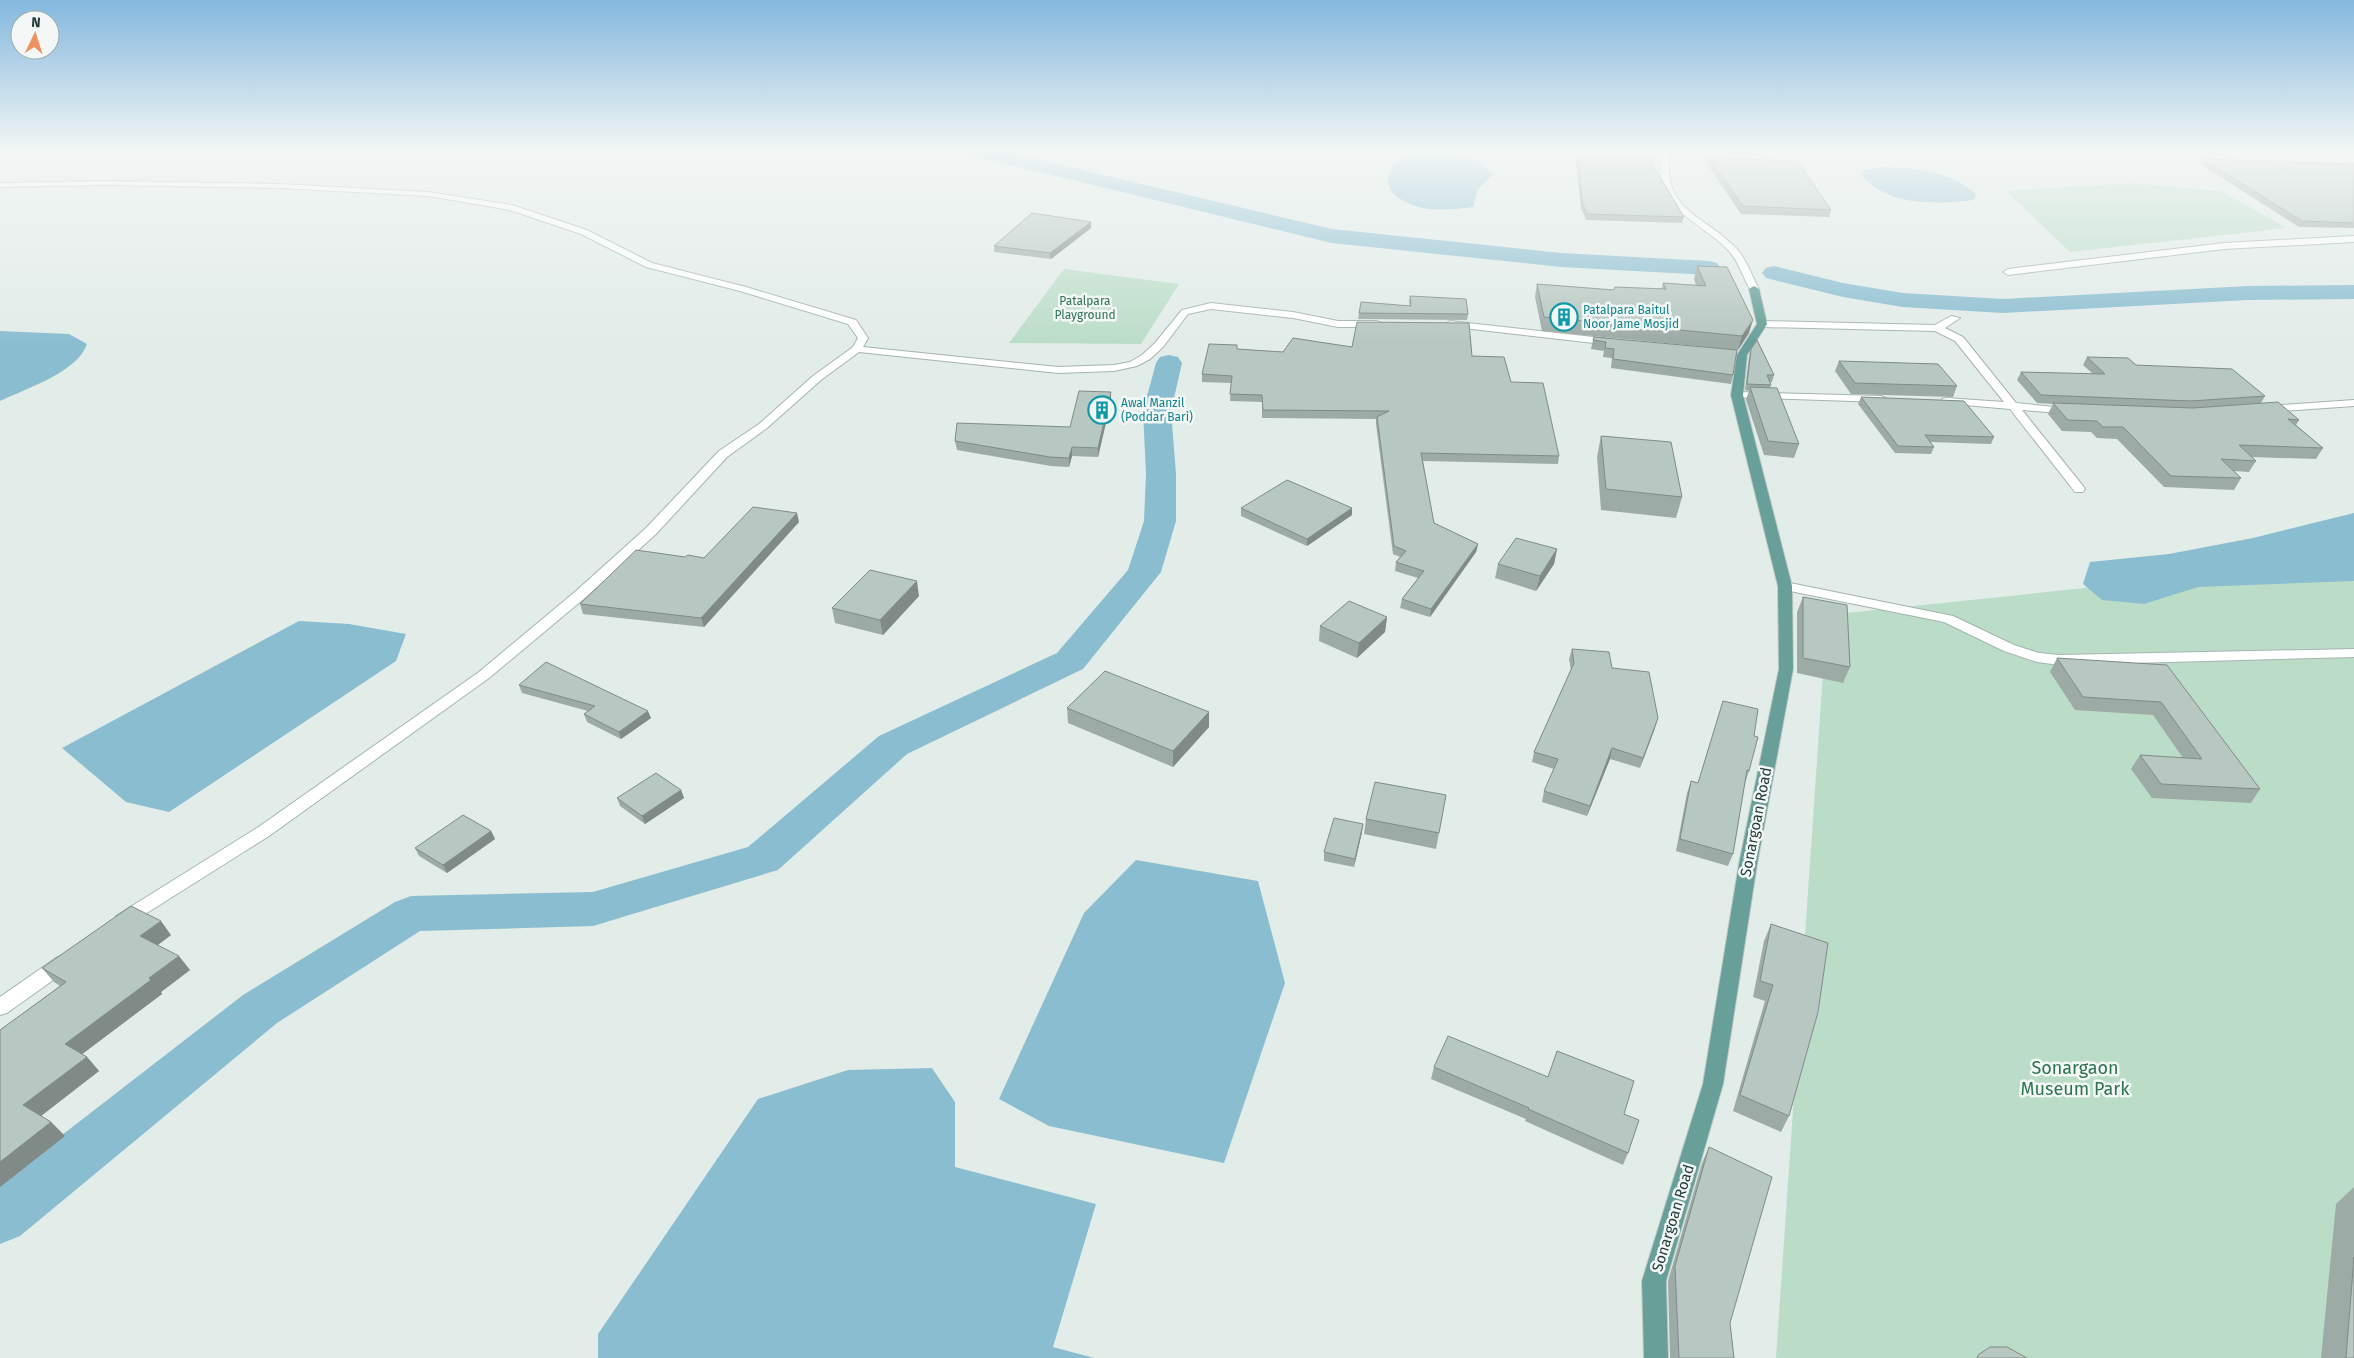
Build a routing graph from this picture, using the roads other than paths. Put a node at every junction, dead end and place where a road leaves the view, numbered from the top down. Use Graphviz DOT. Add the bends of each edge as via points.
graph roads {
  1 [pos="534,215"];
  2 [pos="1687,215"];
  3 [pos="2354,240"];
  4 [pos="2008,272"];
  5 [pos="1754,289"];
  6 [pos="1955,318"];
  7 [pos="1388,324"];
  8 [pos="1438,324"];
  9 [pos="1762,324"];
  10 [pos="1937,328"];
  11 [pos="1625,344"];
  12 [pos="857,349"];
  13 [pos="1737,395"];
  14 [pos="1896,400"];
  15 [pos="1935,401"];
  16 [pos="2354,403"];
  17 [pos="2010,405"];
  18 [pos="2256,409"];
  19 [pos="2080,411"];
  20 [pos="2079,489"];
  21 [pos="1785,586"];
  22 [pos="2354,653"];
  23 [pos="110,930"];
  24 [pos="71,957"];
  25 [pos="0,1006"];
  26 [pos="1656,1358"];
  1 -- 12 [label="street" via="584,232 649,265 852,322 863,338"];
  2 -- 5 [label="street" via="1732,250"];
  3 -- 4 [label="street" via="2229,245"];
  5 -- 9 [label="main road"];
  6 -- 10 [label="street"];
  7 -- 12 [label="street" via="1338,324 1293,315 1197,307 1185,312 1146,357 1134,364 1098,369 1058,370"];
  8 -- 11 [label="street"];
  9 -- 10 [label="street"];
  9 -- 13 [label="main road, Sonargoan Road" via="1737,354"];
  10 -- 17 [label="street" via="1959,339"];
  12 -- 23 [label="street" via="817,378 763,426 723,454 651,531 484,674 263,832"];
  13 -- 14 [label="street"];
  13 -- 21 [label="main road, Sonargoan Road"];
  15 -- 17 [label="street"];
  16 -- 18 [label="street"];
  17 -- 19 [label="street"];
  17 -- 20 [label="street"];
  21 -- 22 [label="street" via="1948,619 2010,648 2060,660"];
  21 -- 26 [label="main road, Sonargoan Road" via="1786,669 1748,864 1713,1084 1654,1281"];
  24 -- 25 [label="street"];
}
